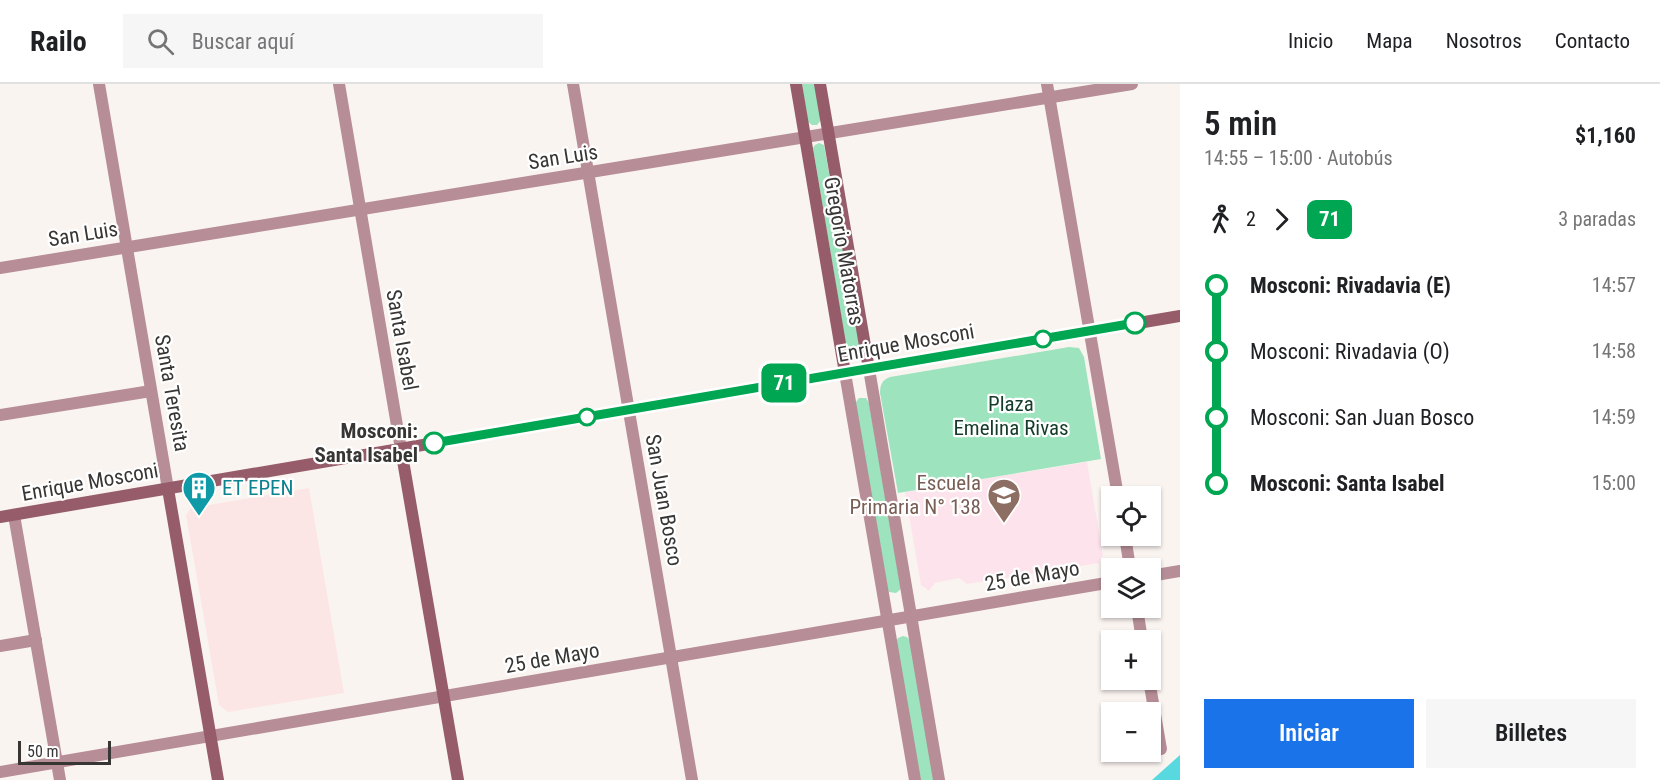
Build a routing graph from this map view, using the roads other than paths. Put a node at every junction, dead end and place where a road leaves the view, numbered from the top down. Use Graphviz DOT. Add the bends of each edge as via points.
graph roads {
  1 [pos="99,84"];
  2 [pos="339,84"];
  3 [pos="573,84"];
  4 [pos="796,84"];
  5 [pos="820,84"];
  6 [pos="1047,84"];
  7 [pos="1132,84"];
  8 [pos="1050,97"];
  9 [pos="829,133"];
  10 [pos="805,137"];
  11 [pos="588,172"];
  12 [pos="360,209"];
  13 [pos="127,247"];
  14 [pos="0,268"];
  15 [pos="1180,316"];
  16 [pos="1090,331"];
  17 [pos="869,369"];
  18 [pos="845,373"];
  19 [pos="151,391"];
  20 [pos="629,410"];
  21 [pos="0,415"];
  22 [pos="401,449"];
  23 [pos="1116,486"];
  24 [pos="168,489"];
  25 [pos="14,515"];
  26 [pos="0,517"];
  27 [pos="1180,571"];
  28 [pos="1161,574"];
  29 [pos="1101,584"];
  30 [pos="911,617"];
  31 [pos="887,621"];
  32 [pos="36,640"];
  33 [pos="0,646"];
  34 [pos="671,658"];
  35 [pos="444,696"];
  36 [pos="210,736"];
  37 [pos="57,762"];
  38 [pos="0,772"];
  39 [pos="60,780"];
  40 [pos="218,780"];
  41 [pos="458,780"];
  42 [pos="692,780"];
  43 [pos="915,780"];
  44 [pos="939,780"];
  1 -- 13 [label="street, Santa Teresita"];
  2 -- 12 [label="street, Santa Isabel"];
  3 -- 11 [label="street, San Juan Bosco"];
  4 -- 10 [label="main road, Gregorio Matorras"];
  5 -- 9 [label="main road, Gregorio Matorras"];
  6 -- 8 [label="street"];
  7 -- 8 [label="street, San Luis"];
  8 -- 9 [label="street, San Luis"];
  8 -- 16 [label="street"];
  9 -- 10 [label="street, San Luis"];
  9 -- 17 [label="main road, Gregorio Matorras"];
  10 -- 11 [label="street, San Luis"];
  10 -- 18 [label="main road, Gregorio Matorras"];
  11 -- 12 [label="street, San Luis"];
  11 -- 20 [label="street, San Juan Bosco"];
  12 -- 13 [label="street, San Luis"];
  12 -- 22 [label="street, Santa Isabel"];
  13 -- 14 [label="street, San Luis"];
  13 -- 19 [label="street, Santa Teresita"];
  15 -- 16 [label="main road, Enrique Mosconi"];
  16 -- 17 [label="main road, Enrique Mosconi"];
  16 -- 23 [label="street"];
  17 -- 18 [label="main road, Enrique Mosconi"];
  17 -- 30 [label="street, Gregorio Matorras"];
  18 -- 20 [label="main road, Enrique Mosconi"];
  18 -- 31 [label="street, Gregorio Matorras"];
  19 -- 21 [label="street"];
  19 -- 24 [label="street, Santa Teresita"];
  20 -- 22 [label="main road, Enrique Mosconi"];
  20 -- 34 [label="street, San Juan Bosco"];
  22 -- 24 [label="main road, Enrique Mosconi"];
  22 -- 35 [label="main road, Santa Isabel"];
  24 -- 25 [label="main road, Enrique Mosconi"];
  24 -- 36 [label="main road, Santa Teresita"];
  25 -- 26 [label="main road, Enrique Mosconi"];
  25 -- 32 [label="street"];
  27 -- 28 [label="street"];
  29 -- 30 [label="street, 25 de Mayo"];
  30 -- 31 [label="street, 25 de Mayo"];
  30 -- 44 [label="street, Gregorio Matorras"];
  31 -- 34 [label="street, 25 de Mayo"];
  31 -- 43 [label="street, Gregorio Matorras"];
  32 -- 33 [label="street"];
  32 -- 37 [label="street"];
  34 -- 35 [label="street, 25 de Mayo"];
  34 -- 42 [label="street, San Juan Bosco"];
  35 -- 36 [label="street, 25 de Mayo"];
  35 -- 41 [label="main road, Santa Isabel"];
  36 -- 37 [label="street, 25 de Mayo"];
  36 -- 40 [label="main road, Santa Teresita"];
  37 -- 38 [label="street, 25 de Mayo"];
  37 -- 39 [label="street"];
}
